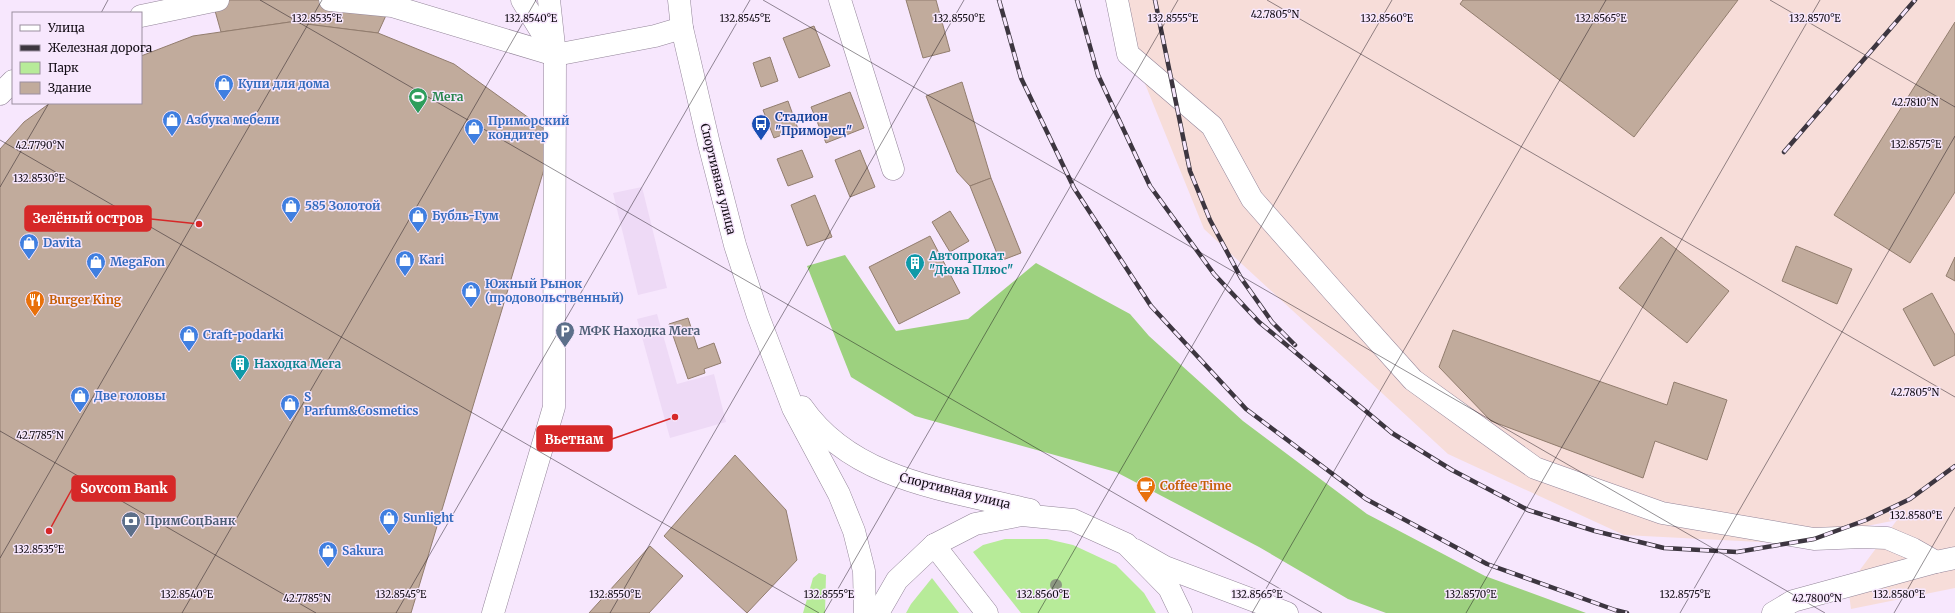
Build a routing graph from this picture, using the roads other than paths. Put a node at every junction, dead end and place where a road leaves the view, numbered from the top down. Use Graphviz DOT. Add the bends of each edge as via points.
graph roads {
  1 [pos="218,0"];
  2 [pos="330,0"];
  3 [pos="522,0"];
  4 [pos="549,0"];
  5 [pos="678,0"];
  6 [pos="840,0"];
  7 [pos="1117,0"];
  8 [pos="142,16"];
  9 [pos="682,28"];
  10 [pos="555,55"];
  11 [pos="12,82"];
  12 [pos="0,94"];
  13 [pos="893,169"];
  14 [pos="773,353"];
  15 [pos="1073,520"];
  16 [pos="1126,544"];
  17 [pos="934,545"];
  18 [pos="1945,560"];
  19 [pos="493,613"];
  20 [pos="865,613"];
  21 [pos="878,613"];
  22 [pos="987,613"];
  23 [pos="1181,613"];
  24 [pos="1287,613"];
  25 [pos="1773,613"];
  1 -- 8 [label="main road"];
  2 -- 10 [label="main road" via="392,6"];
  3 -- 10 [label="main road"];
  4 -- 10 [label="main road"];
  5 -- 9 [label="main road, Спортивная улица"];
  6 -- 13 [label="main road"];
  7 -- 18 [label="main road" via="1128,54 1212,126 1252,199 1340,299 1413,380 1535,468 1662,513 1814,538 1887,538"];
  9 -- 10 [label="main road" via="655,36"];
  9 -- 14 [label="main road, Спортивная улица" via="708,144 735,245"];
  10 -- 19 [label="main road" via="554,407"];
  11 -- 12 [label="main road"];
  14 -- 15 [label="main road, Спортивная улица" via="790,390 811,420 839,447 870,466 911,481"];
  14 -- 20 [label="main road, Спортивная улица" via="793,408 839,494 854,531 864,571"];
  15 -- 16 [label="main road"];
  15 -- 17 [label="main road" via="1022,515 975,524"];
  16 -- 23 [label="main road" via="1168,588"];
  16 -- 24 [label="main road" via="1165,567"];
  17 -- 21 [label="main road" via="897,580"];
  17 -- 22 [label="main road"];
  18 -- 25 [label="main road" via="1793,601"];
}
